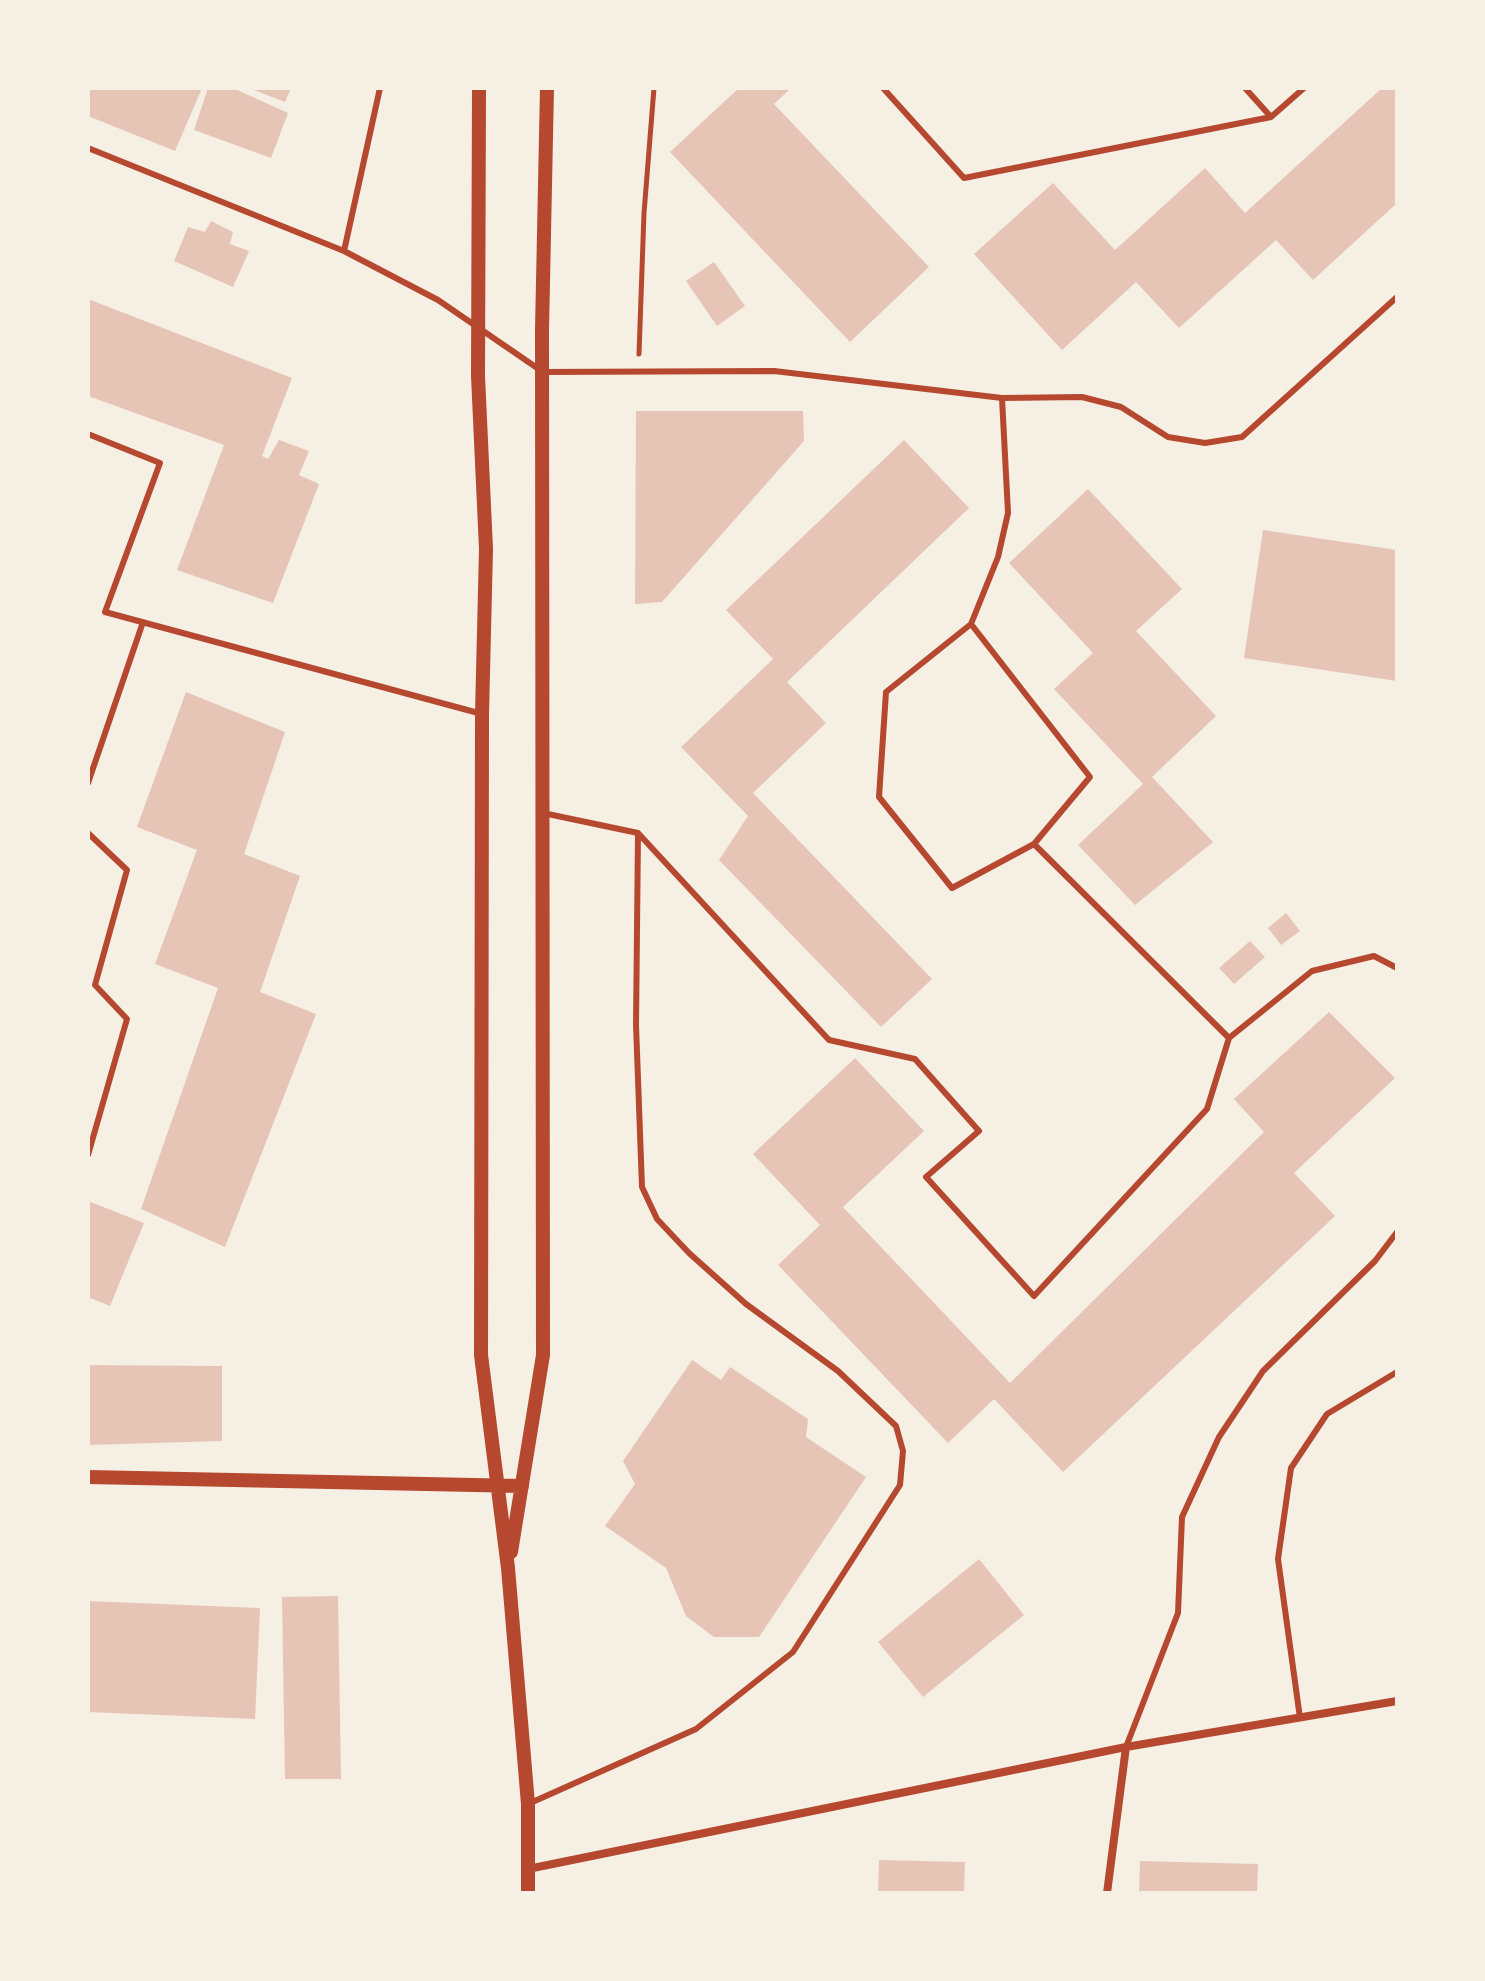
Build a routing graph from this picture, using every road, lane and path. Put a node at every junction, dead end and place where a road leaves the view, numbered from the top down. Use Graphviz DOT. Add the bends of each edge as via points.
graph roads {
  1 [pos="380,88"];
  2 [pos="479,88"];
  3 [pos="547,88"];
  4 [pos="654,88"];
  5 [pos="883,88"];
  6 [pos="1245,88"];
  7 [pos="1304,88"];
  8 [pos="1271,117"];
  9 [pos="88,148"];
  10 [pos="344,251"];
  11 [pos="1397,297"];
  12 [pos="478,327"];
  13 [pos="543,372"];
  14 [pos="638,372"];
  15 [pos="1002,398"];
  16 [pos="88,434"];
  17 [pos="143,622"];
  18 [pos="971,624"];
  19 [pos="482,714"];
  20 [pos="88,783"];
  21 [pos="543,813"];
  22 [pos="88,833"];
  23 [pos="638,833"];
  24 [pos="1034,844"];
  25 [pos="1397,968"];
  26 [pos="1229,1038"];
  27 [pos="88,1155"];
  28 [pos="1397,1232"];
  29 [pos="1397,1372"];
  30 [pos="88,1477"];
  31 [pos="498,1486"];
  32 [pos="522,1486"];
  33 [pos="508,1568"];
  34 [pos="1397,1701"];
  35 [pos="1300,1718"];
  36 [pos="1126,1747"];
  37 [pos="528,1804"];
  38 [pos="528,1869"];
  39 [pos="528,1893"];
  40 [pos="1107,1893"];
  1 -- 10 [label="lane"];
  2 -- 12 [label="street"];
  3 -- 13 [label="street"];
  4 -- 14 [label="path"];
  5 -- 8 [label="lane" via="964,178"];
  6 -- 8 [label="lane"];
  7 -- 8 [label="lane"];
  9 -- 10 [label="lane"];
  10 -- 12 [label="lane"];
  11 -- 15 [label="lane" via="1242,437 1205,443 1168,437 1121,407 1082,397"];
  12 -- 13 [label="lane"];
  12 -- 19 [label="street" via="486,549"];
  13 -- 14 [label="lane"];
  13 -- 21 [label="street"];
  14 -- 15 [label="lane" via="774,371"];
  15 -- 18 [label="lane" via="1008,513 998,557"];
  16 -- 17 [label="lane" via="160,463 105,612"];
  17 -- 19 [label="lane"];
  17 -- 20 [label="lane"];
  18 -- 24 [label="lane" via="1090,777"];
  18 -- 24 [label="lane" via="886,692 879,797 952,888"];
  19 -- 31 [label="street" via="481,1355"];
  21 -- 23 [label="lane"];
  21 -- 32 [label="street" via="543,1355"];
  22 -- 27 [label="lane" via="127,870 95,985 127,1019"];
  23 -- 26 [label="lane" via="829,1040 915,1059 979,1131 926,1177 1034,1296 1207,1109"];
  23 -- 37 [label="lane" via="636,1025 642,1187 657,1219 689,1253 746,1304 838,1371 896,1426 903,1451 900,1485 793,1652 696,1729"];
  24 -- 26 [label="lane"];
  25 -- 26 [label="lane" via="1374,956 1312,971"];
  28 -- 36 [label="lane" via="1375,1261 1263,1371 1219,1437 1182,1517 1178,1613"];
  29 -- 35 [label="lane" via="1327,1414 1291,1468 1278,1559"];
  30 -- 31 [label="street"];
  31 -- 32 [label="street"];
  31 -- 33 [label="street"];
  32 -- 33 [label="street"];
  33 -- 37 [label="street"];
  34 -- 35 [label="street"];
  35 -- 36 [label="street"];
  36 -- 38 [label="street"];
  36 -- 40 [label="street"];
  37 -- 38 [label="street"];
  38 -- 39 [label="street"];
}
